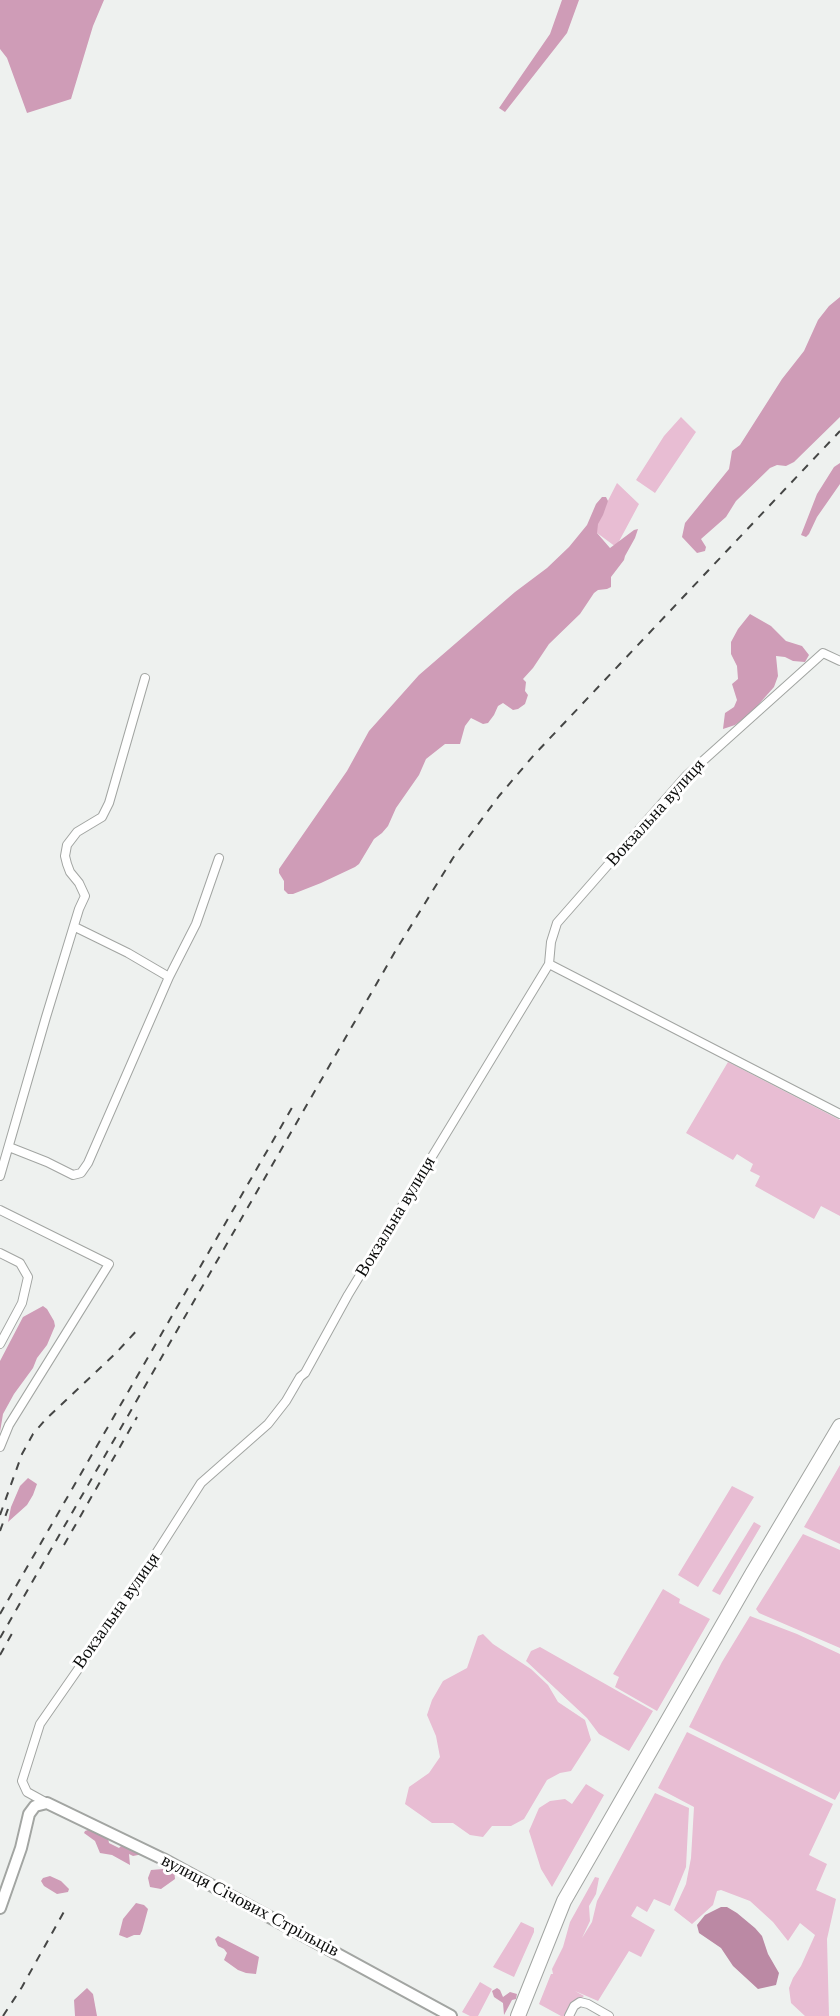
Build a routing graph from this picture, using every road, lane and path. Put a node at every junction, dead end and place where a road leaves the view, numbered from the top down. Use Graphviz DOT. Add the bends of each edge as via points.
graph roads {
  1 [pos="840,661"];
  2 [pos="145,678"];
  3 [pos="219,858"];
  4 [pos="75,927"];
  5 [pos="549,964"];
  6 [pos="169,977"];
  7 [pos="840,1114"];
  8 [pos="9,1147"];
  9 [pos="0,1176"];
  10 [pos="0,1210"];
  11 [pos="0,1253"];
  12 [pos="0,1344"];
  13 [pos="840,1426"];
  14 [pos="0,1447"];
  15 [pos="47,1803"];
  16 [pos="0,1908"];
  17 [pos="451,2016"];
  18 [pos="518,2016"];
  19 [pos="570,2016"];
  20 [pos="609,2016"];
  1 -- 5 [label="street, Вокзальна вулиця" via="823,653 686,776 557,924"];
  2 -- 4 [label="street" via="109,803 102,817 77,832 67,845 67,864 86,896"];
  3 -- 6 [label="street" via="196,924"];
  4 -- 6 [label="street"];
  4 -- 8 [label="street"];
  5 -- 7 [label="street"];
  5 -- 15 [label="street, Вокзальна вулиця" via="348,1295 305,1373 268,1424 201,1483 128,1599 40,1724 22,1781 27,1792"];
  6 -- 8 [label="street" via="81,1173 73,1175"];
  8 -- 9 [label="street"];
  10 -- 14 [label="street" via="109,1264 9,1425"];
  11 -- 12 [label="street" via="20,1263 28,1276 22,1303"];
  13 -- 18 [label="highway" via="564,1901"];
  15 -- 16 [label="street" via="35,1806 29,1814"];
  15 -- 17 [label="street, вулиця Січових Стрільців" via="163,1859"];
  19 -- 20 [label="street" via="580,2002"];
}
